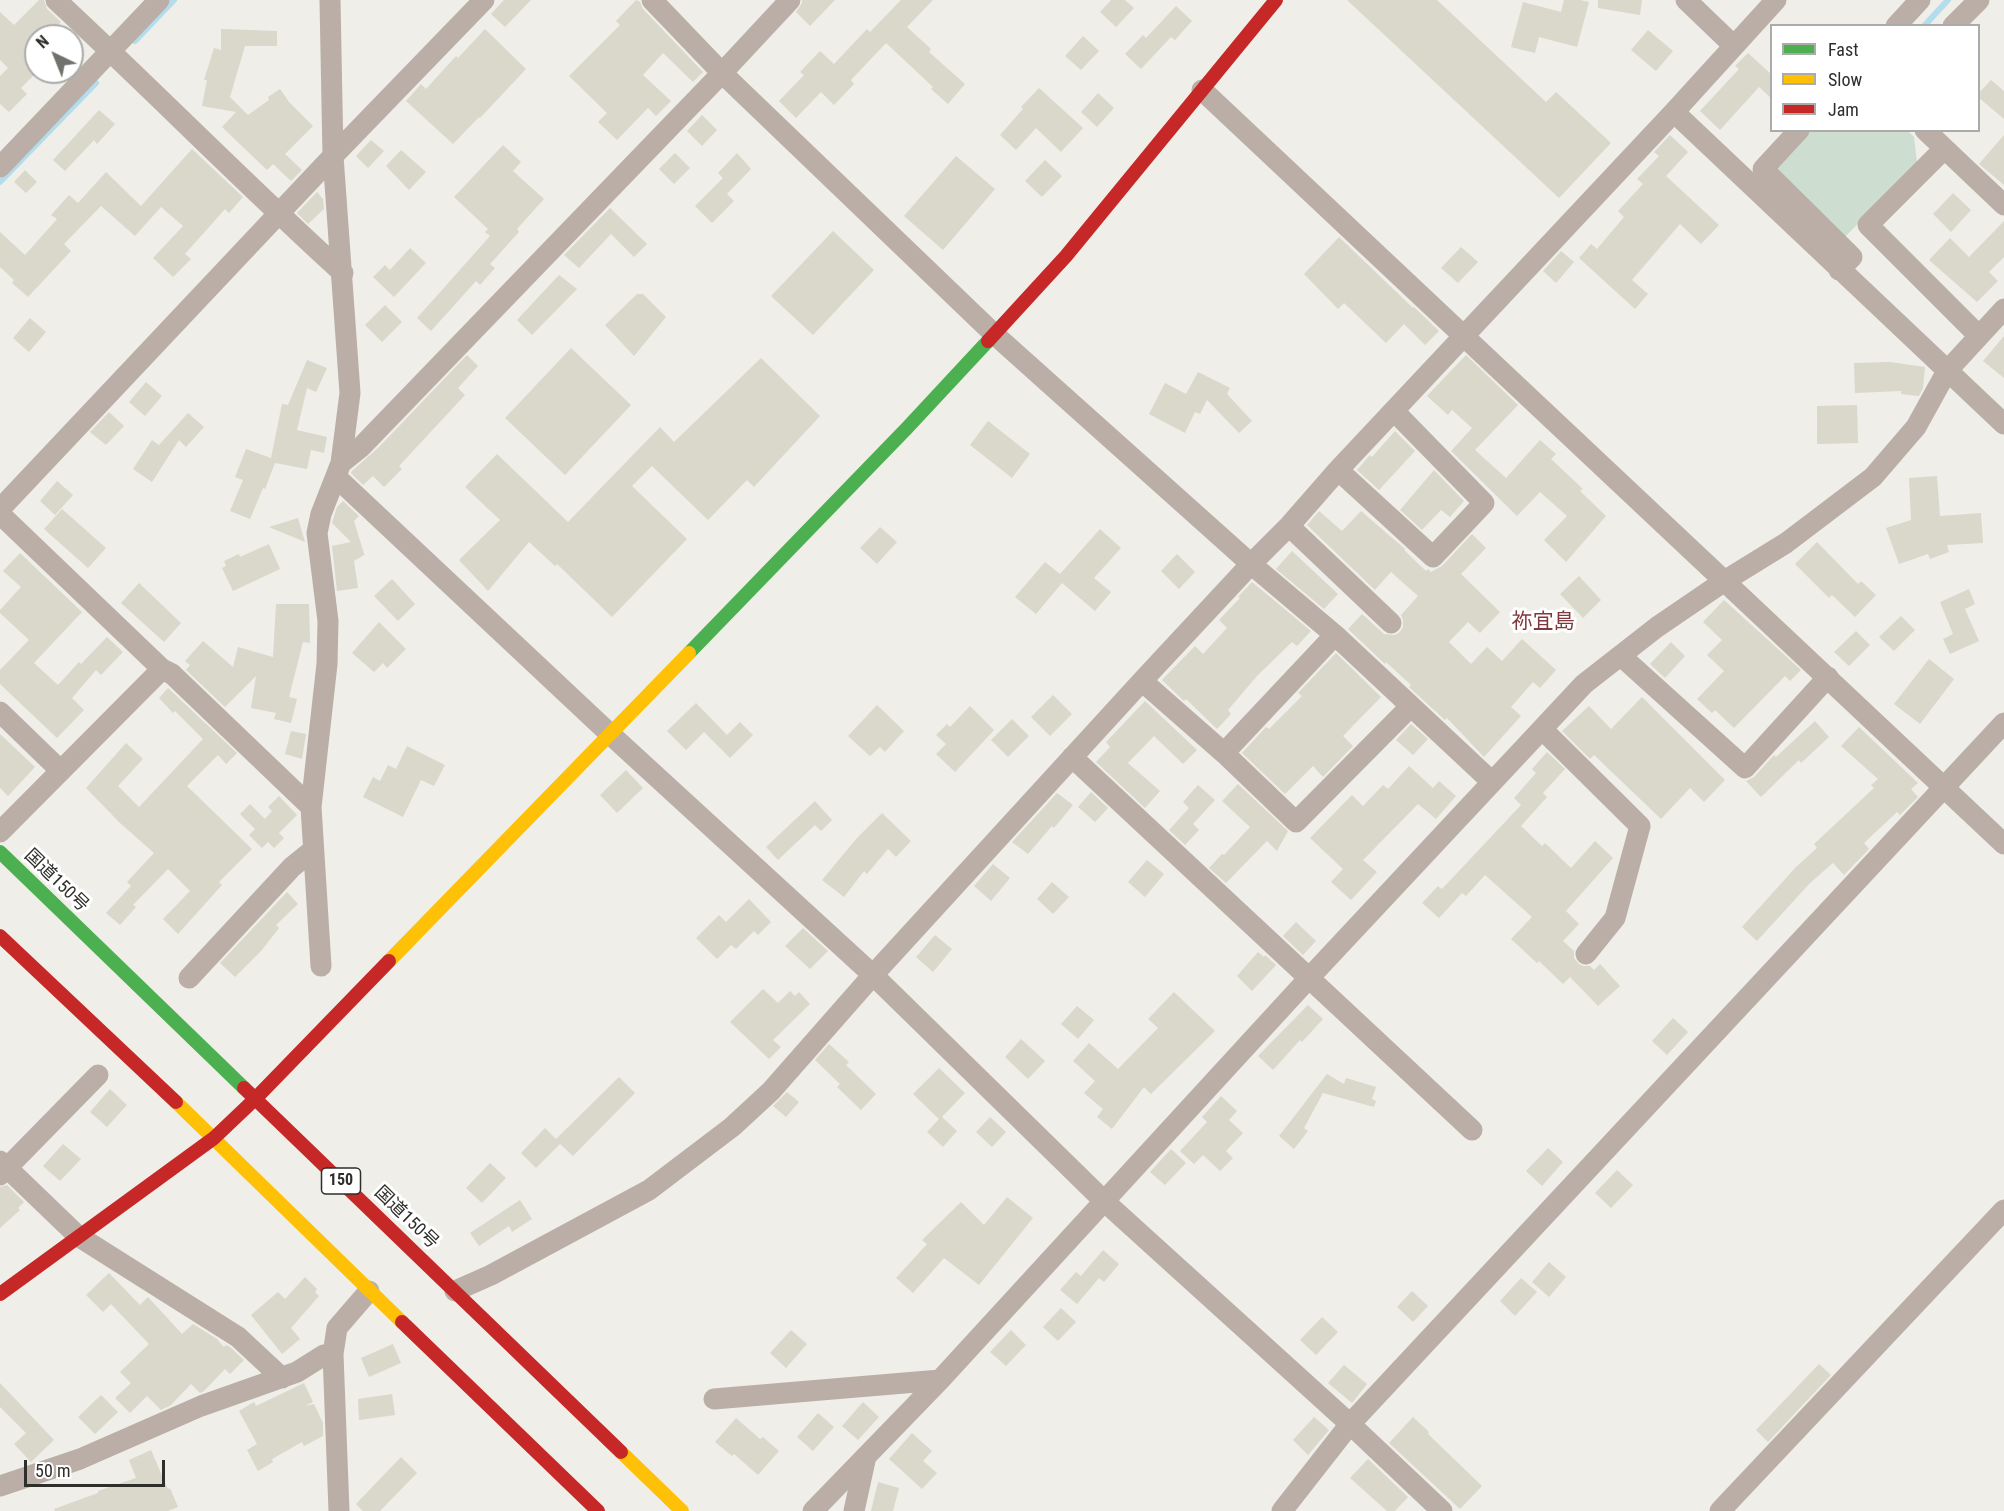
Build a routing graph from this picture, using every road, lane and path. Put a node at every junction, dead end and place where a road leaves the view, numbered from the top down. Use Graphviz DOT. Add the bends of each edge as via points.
graph roads {
  1 [pos="56,0"];
  2 [pos="159,0"];
  3 [pos="330,0"];
  4 [pos="484,0"];
  5 [pos="652,0"];
  6 [pos="790,0"];
  7 [pos="1686,0"];
  8 [pos="1776,0"];
  9 [pos="1920,0"];
  10 [pos="1979,0"];
  11 [pos="1266,4"];
  12 [pos="1898,24"];
  13 [pos="1955,24"];
  14 [pos="1734,46"];
  15 [pos="111,51"];
  16 [pos="722,73"];
  17 [pos="1203,90"];
  18 [pos="1674,112"];
  19 [pos="1797,132"];
  20 [pos="1927,132"];
  21 [pos="1944,149"];
  22 [pos="333,156"];
  23 [pos="0,167"];
  24 [pos="2004,205"];
  25 [pos="279,214"];
  26 [pos="1839,270"];
  27 [pos="343,273"];
  28 [pos="2004,309"];
  29 [pos="994,334"];
  30 [pos="1979,336"];
  31 [pos="1463,337"];
  32 [pos="1947,371"];
  33 [pos="1394,411"];
  34 [pos="2004,423"];
  35 [pos="338,470"];
  36 [pos="1338,470"];
  37 [pos="0,509"];
  38 [pos="0,514"];
  39 [pos="1290,526"];
  40 [pos="1251,564"];
  41 [pos="1726,580"];
  42 [pos="1391,623"];
  43 [pos="1335,635"];
  44 [pos="1621,656"];
  45 [pos="162,669"];
  46 [pos="1828,677"];
  47 [pos="1142,681"];
  48 [pos="1412,706"];
  49 [pos="0,712"];
  50 [pos="2004,723"];
  51 [pos="1542,729"];
  52 [pos="610,734"];
  53 [pos="1224,753"];
  54 [pos="1072,757"];
  55 [pos="61,771"];
  56 [pos="1492,782"];
  57 [pos="1944,788"];
  58 [pos="311,807"];
  59 [pos="0,832"];
  60 [pos="2004,844"];
  61 [pos="314,850"];
  62 [pos="0,852"];
  63 [pos="0,936"];
  64 [pos="1586,954"];
  65 [pos="321,966"];
  66 [pos="873,975"];
  67 [pos="189,978"];
  68 [pos="1309,978"];
  69 [pos="98,1076"];
  70 [pos="255,1099"];
  71 [pos="1472,1130"];
  72 [pos="214,1138"];
  73 [pos="2,1168"];
  74 [pos="1104,1201"];
  75 [pos="2004,1210"];
  76 [pos="78,1236"];
  77 [pos="369,1291"];
  78 [pos="455,1291"];
  79 [pos="0,1294"];
  80 [pos="333,1354"];
  81 [pos="282,1378"];
  82 [pos="940,1380"];
  83 [pos="714,1399"];
  84 [pos="1350,1424"];
  85 [pos="866,1456"];
  86 [pos="0,1486"];
  87 [pos="339,1511"];
  88 [pos="598,1511"];
  89 [pos="682,1511"];
  90 [pos="813,1511"];
  91 [pos="854,1511"];
  92 [pos="1282,1511"];
  93 [pos="1442,1511"];
  94 [pos="1720,1511"];
  1 -- 15 [label="street"];
  2 -- 15 [label="street"];
  3 -- 22 [label="street"];
  4 -- 22 [label="street"];
  5 -- 16 [label="street"];
  6 -- 16 [label="street"];
  7 -- 14 [label="street"];
  8 -- 14 [label="street"];
  9 -- 12 [label="street"];
  10 -- 13 [label="street"];
  11 -- 17 [label="main road"];
  14 -- 18 [label="street"];
  15 -- 23 [label="street"];
  15 -- 25 [label="street"];
  16 -- 29 [label="street"];
  16 -- 35 [label="street"];
  17 -- 29 [label="main road" via="1066,256"];
  17 -- 31 [label="street"];
  18 -- 26 [label="street"];
  18 -- 31 [label="street"];
  19 -- 26 [label="street" via="1763,169 1852,257"];
  20 -- 21 [label="street"];
  21 -- 24 [label="street"];
  21 -- 30 [label="street" via="1868,225"];
  22 -- 25 [label="street"];
  22 -- 27 [label="street"];
  25 -- 27 [label="street"];
  25 -- 37 [label="street"];
  26 -- 32 [label="street"];
  27 -- 35 [label="street" via="350,393"];
  28 -- 30 [label="street"];
  29 -- 40 [label="street"];
  29 -- 52 [label="main road"];
  30 -- 32 [label="street"];
  31 -- 33 [label="street"];
  31 -- 41 [label="street"];
  32 -- 34 [label="street"];
  32 -- 41 [label="street" via="1916,427 1873,477 1786,543"];
  33 -- 36 [label="street"];
  33 -- 36 [label="street" via="1484,503 1455,534 1433,557"];
  35 -- 52 [label="street"];
  35 -- 58 [label="street" via="317,533 328,621"];
  36 -- 39 [label="street"];
  38 -- 45 [label="street"];
  39 -- 40 [label="street"];
  39 -- 42 [label="street"];
  40 -- 43 [label="street"];
  40 -- 47 [label="street"];
  41 -- 44 [label="street"];
  41 -- 46 [label="street"];
  43 -- 48 [label="street"];
  43 -- 53 [label="street"];
  44 -- 46 [label="street" via="1745,768"];
  44 -- 51 [label="street" via="1584,684"];
  45 -- 55 [label="street"];
  45 -- 58 [label="street" via="172,674"];
  46 -- 57 [label="street"];
  47 -- 53 [label="street"];
  47 -- 54 [label="street"];
  48 -- 53 [label="street" via="1296,822"];
  48 -- 56 [label="street"];
  49 -- 55 [label="street"];
  50 -- 57 [label="street"];
  51 -- 56 [label="street"];
  51 -- 64 [label="street" via="1640,826 1615,918"];
  52 -- 66 [label="street"];
  52 -- 70 [label="main road"];
  54 -- 66 [label="street"];
  54 -- 68 [label="street"];
  55 -- 59 [label="street"];
  56 -- 68 [label="street"];
  57 -- 60 [label="street"];
  57 -- 84 [label="street"];
  58 -- 61 [label="street"];
  61 -- 65 [label="street"];
  61 -- 67 [label="street" via="292,867"];
  62 -- 70 [label="main road, 国道150号 / 150"];
  63 -- 72 [label="main road"];
  66 -- 74 [label="street"];
  66 -- 78 [label="street" via="771,1091 732,1127 649,1190"];
  68 -- 71 [label="street"];
  68 -- 74 [label="street"];
  69 -- 73 [label="street"];
  70 -- 72 [label="main road"];
  70 -- 78 [label="main road, 国道150号 / 150"];
  72 -- 76 [label="main road"];
  72 -- 77 [label="main road"];
  73 -- 76 [label="street"];
  74 -- 82 [label="street"];
  74 -- 84 [label="street"];
  75 -- 94 [label="street"];
  76 -- 79 [label="main road"];
  76 -- 81 [label="street" via="238,1337"];
  77 -- 80 [label="street" via="337,1328"];
  77 -- 88 [label="main road"];
  78 -- 89 [label="main road, 国道150号 / 150"];
  80 -- 81 [label="street"];
  80 -- 87 [label="street"];
  81 -- 86 [label="street" via="201,1406 80,1459"];
  82 -- 83 [label="street"];
  82 -- 85 [label="street"];
  84 -- 92 [label="street"];
  84 -- 93 [label="street"];
  85 -- 90 [label="street"];
  85 -- 91 [label="street"];
}
